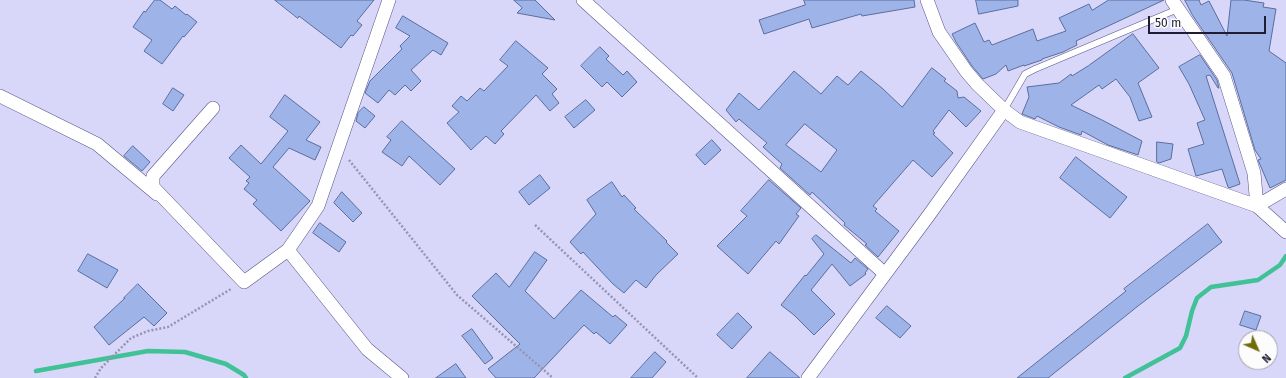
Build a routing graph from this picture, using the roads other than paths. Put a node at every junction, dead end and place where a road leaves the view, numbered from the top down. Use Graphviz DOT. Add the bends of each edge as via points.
graph roads {
  1 [pos="389,0"];
  2 [pos="583,0"];
  3 [pos="927,0"];
  4 [pos="1175,5"];
  5 [pos="0,96"];
  6 [pos="213,108"];
  7 [pos="1004,110"];
  8 [pos="1286,189"];
  9 [pos="168,203"];
  10 [pos="1257,206"];
  11 [pos="1285,231"];
  12 [pos="288,250"];
  13 [pos="885,274"];
  14 [pos="402,378"];
  15 [pos="808,378"];
  1 -- 12 [label="street" via="318,206"];
  2 -- 13 [label="street"];
  3 -- 7 [label="street" via="939,32 966,71"];
  4 -- 7 [label="lane" via="1025,74"];
  4 -- 10 [label="street" via="1224,76 1254,173"];
  5 -- 9 [label="street" via="97,144"];
  6 -- 9 [label="street" via="153,176 153,187"];
  7 -- 10 [label="street" via="1020,122"];
  7 -- 13 [label="street"];
  8 -- 10 [label="street"];
  9 -- 12 [label="street" via="244,282"];
  10 -- 11 [label="street"];
  12 -- 14 [label="street" via="367,349"];
  13 -- 15 [label="street"];
}
